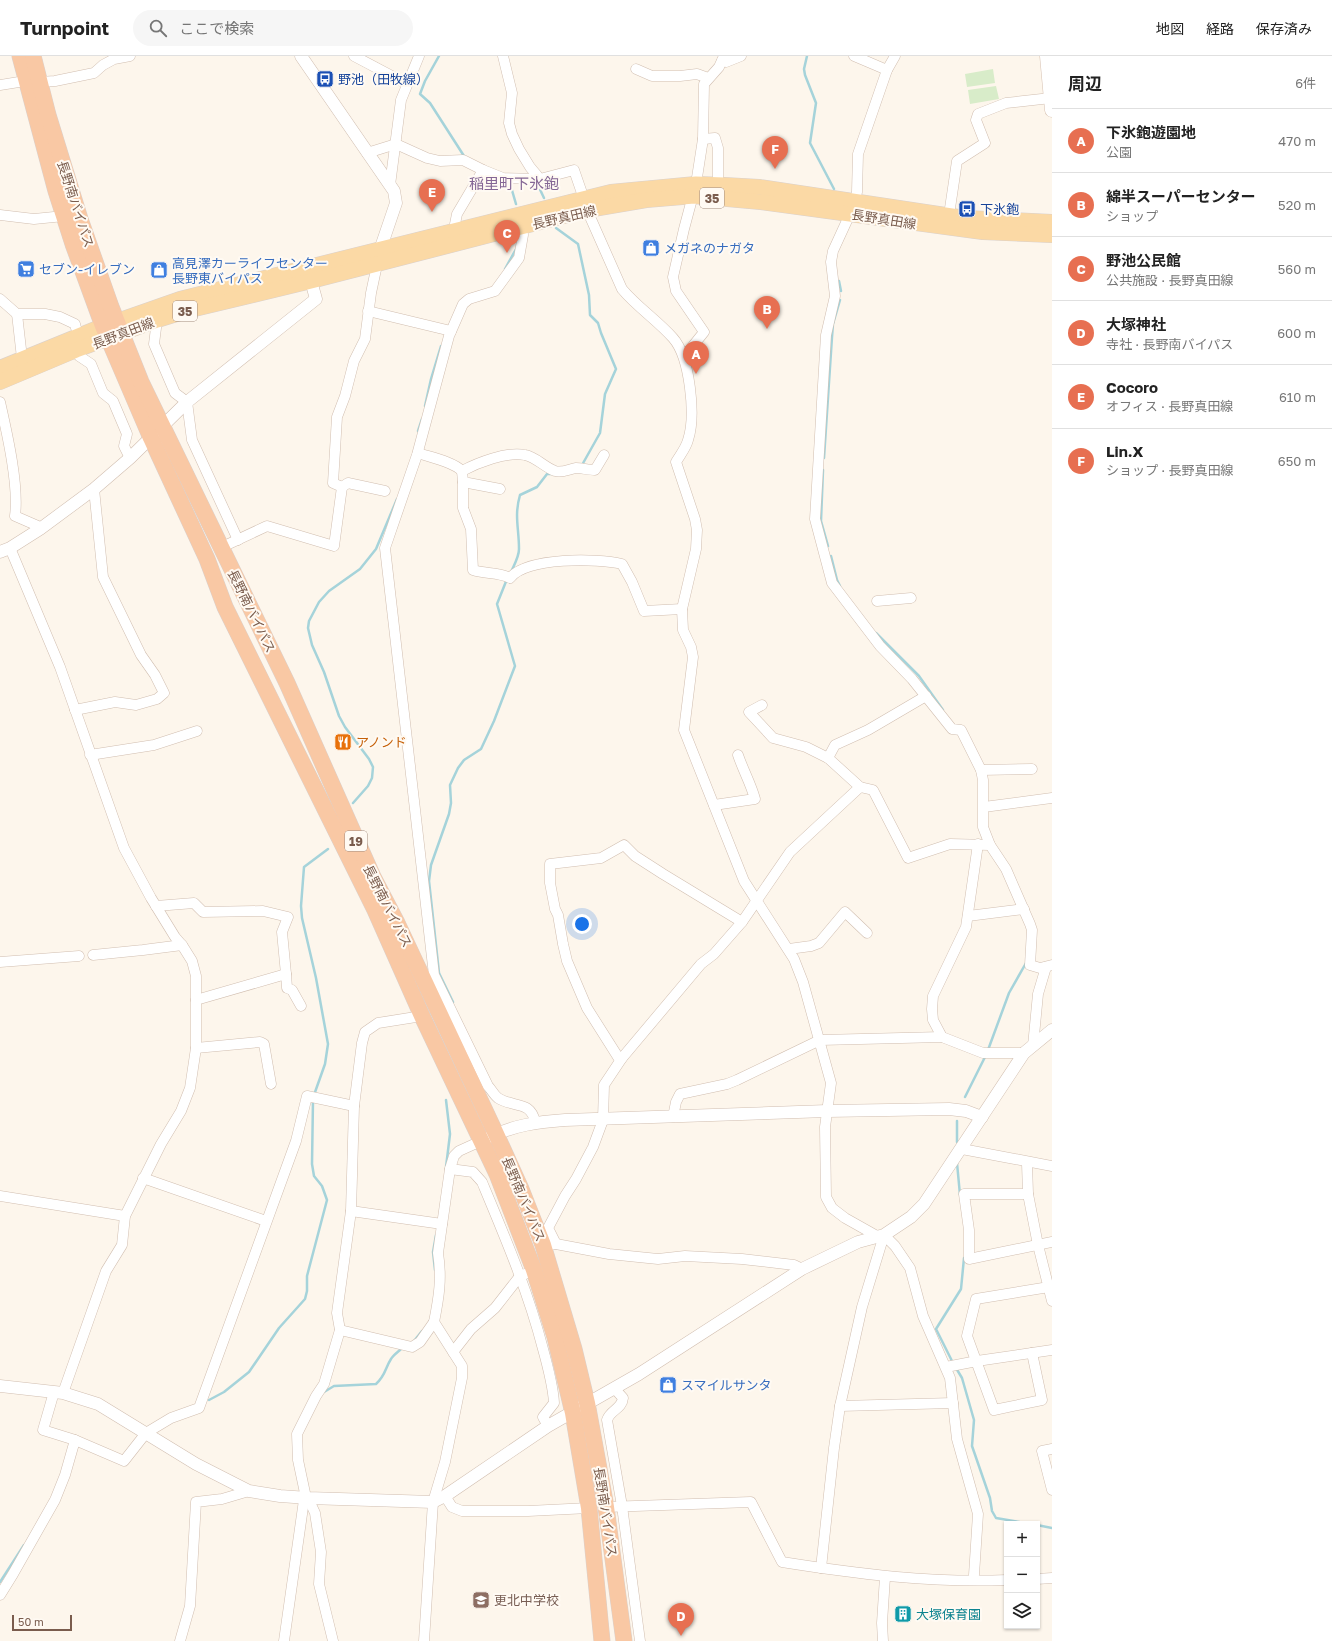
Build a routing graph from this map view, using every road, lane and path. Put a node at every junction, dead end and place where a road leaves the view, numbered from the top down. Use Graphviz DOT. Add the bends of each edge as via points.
graph roads {
  1 [pos="20,56"];
  2 [pos="34,56"];
  3 [pos="130,56"];
  4 [pos="301,56"];
  5 [pos="354,56"];
  6 [pos="419,56"];
  7 [pos="504,56"];
  8 [pos="741,56"];
  9 [pos="854,56"];
  10 [pos="895,56"];
  11 [pos="1047,56"];
  12 [pos="723,59"];
  13 [pos="636,70"];
  14 [pos="887,70"];
  15 [pos="708,78"];
  16 [pos="33,82"];
  17 [pos="0,84"];
  18 [pos="407,84"];
  19 [pos="1051,104"];
  20 [pos="703,139"];
  21 [pos="396,144"];
  22 [pos="367,153"];
  23 [pos="483,170"];
  24 [pos="718,178"];
  25 [pos="540,179"];
  26 [pos="390,185"];
  27 [pos="695,190"];
  28 [pos="586,205"];
  29 [pos="852,208"];
  30 [pos="0,215"];
  31 [pos="949,215"];
  32 [pos="64,216"];
  33 [pos="1052,222"];
  34 [pos="522,226"];
  35 [pos="458,231"];
  36 [pos="1052,235"];
  37 [pos="378,257"];
  38 [pos="311,281"];
  39 [pos="0,299"];
  40 [pos="368,311"];
  41 [pos="17,314"];
  42 [pos="157,320"];
  43 [pos="76,328"];
  44 [pos="113,330"];
  45 [pos="451,330"];
  46 [pos="76,350"];
  47 [pos="684,357"];
  48 [pos="22,358"];
  49 [pos="0,368"];
  50 [pos="0,382"];
  51 [pos="0,402"];
  52 [pos="187,402"];
  53 [pos="162,426"];
  54 [pos="150,438"];
  55 [pos="418,453"];
  56 [pos="604,455"];
  57 [pos="130,458"];
  58 [pos="462,471"];
  59 [pos="463,482"];
  60 [pos="342,487"];
  61 [pos="94,489"];
  62 [pos="500,490"];
  63 [pos="385,491"];
  64 [pos="40,529"];
  65 [pos="238,540"];
  66 [pos="220,548"];
  67 [pos="5,550"];
  68 [pos="911,598"];
  69 [pos="878,602"];
  70 [pos="682,609"];
  71 [pos="926,696"];
  72 [pos="762,705"];
  73 [pos="75,710"];
  74 [pos="197,731"];
  75 [pos="90,755"];
  76 [pos="738,755"];
  77 [pos="828,758"];
  78 [pos="1032,769"];
  79 [pos="981,770"];
  80 [pos="860,787"];
  81 [pos="1052,798"];
  82 [pos="714,805"];
  83 [pos="984,807"];
  84 [pos="978,844"];
  85 [pos="990,845"];
  86 [pos="757,901"];
  87 [pos="156,906"];
  88 [pos="1024,909"];
  89 [pos="968,916"];
  90 [pos="742,922"];
  91 [pos="867,932"];
  92 [pos="182,945"];
  93 [pos="789,948"];
  94 [pos="93,955"];
  95 [pos="79,956"];
  96 [pos="0,962"];
  97 [pos="1049,966"];
  98 [pos="286,974"];
  99 [pos="196,1000"];
  100 [pos="301,1006"];
  101 [pos="422,1016"];
  102 [pos="1052,1030"];
  103 [pos="942,1037"];
  104 [pos="820,1040"];
  105 [pos="196,1048"];
  106 [pos="1029,1050"];
  107 [pos="622,1058"];
  108 [pos="271,1084"];
  109 [pos="354,1106"];
  110 [pos="827,1111"];
  111 [pos="673,1117"];
  112 [pos="982,1117"];
  113 [pos="603,1120"];
  114 [pos="535,1122"];
  115 [pos="496,1134"];
  116 [pos="481,1141"];
  117 [pos="962,1149"];
  118 [pos="1027,1163"];
  119 [pos="1052,1166"];
  120 [pos="450,1169"];
  121 [pos="143,1178"];
  122 [pos="1028,1194"];
  123 [pos="0,1196"];
  124 [pos="351,1211"];
  125 [pos="125,1216"];
  126 [pos="266,1221"];
  127 [pos="442,1224"];
  128 [pos="880,1236"];
  129 [pos="1052,1242"];
  130 [pos="1038,1244"];
  131 [pos="550,1245"];
  132 [pos="802,1269"];
  133 [pos="527,1273"];
  134 [pos="1049,1288"];
  135 [pos="1052,1301"];
  136 [pos="434,1322"];
  137 [pos="340,1330"];
  138 [pos="1052,1350"];
  139 [pos="453,1352"];
  140 [pos="1032,1353"];
  141 [pos="977,1361"];
  142 [pos="946,1367"];
  143 [pos="0,1386"];
  144 [pos="614,1388"];
  145 [pos="58,1393"];
  146 [pos="587,1403"];
  147 [pos="952,1403"];
  148 [pos="840,1406"];
  149 [pos="573,1413"];
  150 [pos="548,1426"];
  151 [pos="146,1433"];
  152 [pos="75,1440"];
  153 [pos="1052,1450"];
  154 [pos="1052,1490"];
  155 [pos="249,1491"];
  156 [pos="445,1496"];
  157 [pos="306,1498"];
  158 [pos="432,1502"];
  159 [pos="622,1506"];
  160 [pos="606,1507"];
  161 [pos="589,1508"];
  162 [pos="821,1568"];
  163 [pos="974,1575"];
  164 [pos="885,1577"];
  165 [pos="1040,1578"];
  166 [pos="1052,1578"];
  167 [pos="1004,1580"];
  168 [pos="0,1595"];
  169 [pos="180,1641"];
  170 [pos="284,1641"];
  171 [pos="333,1641"];
  172 [pos="424,1641"];
  173 [pos="602,1641"];
  174 [pos="624,1641"];
  175 [pos="640,1641"];
  176 [pos="883,1641"];
  1 -- 16 [label="highway, 長野南バイパス / 19"];
  2 -- 16 [label="highway, 長野南バイパス / 19"];
  3 -- 16 [label="street" via="114,59 94,73 55,82"];
  4 -- 22 [label="street"];
  5 -- 18 [label="street"];
  6 -- 18 [label="street"];
  7 -- 25 [label="street" via="512,93 509,123 512,134 530,167"];
  8 -- 12 [label="street" via="726,62"];
  9 -- 14 [label="street"];
  10 -- 14 [label="street"];
  11 -- 19 [label="main road"];
  12 -- 15 [label="street"];
  13 -- 15 [label="street" via="652,76 697,74"];
  14 -- 29 [label="street" via="858,154 857,192"];
  15 -- 20 [label="street" via="704,84"];
  16 -- 17 [label="street"];
  16 -- 32 [label="highway, 長野南バイパス / 19"];
  16 -- 44 [label="highway, 長野南バイパス / 19" via="48,115"];
  18 -- 21 [label="street" via="401,100"];
  19 -- 31 [label="street" via="1006,103 978,114 976,120 985,142 957,161"];
  20 -- 24 [label="street" via="715,138 718,148"];
  20 -- 27 [label="street"];
  21 -- 22 [label="street"];
  21 -- 23 [label="street" via="427,158 440,161 463,160"];
  21 -- 26 [label="street"];
  22 -- 26 [label="street"];
  23 -- 25 [label="street" via="504,178"];
  23 -- 35 [label="street" via="457,214 455,224"];
  25 -- 28 [label="street" via="574,170"];
  26 -- 37 [label="street" via="396,203"];
  27 -- 28 [label="main road, 長野真田線 / 35" via="646,200"];
  27 -- 29 [label="main road, 長野真田線 / 35" via="760,202"];
  27 -- 47 [label="street" via="673,277 676,291 704,332"];
  28 -- 34 [label="main road, 長野真田線 / 35"];
  28 -- 35 [label="main road, 長野真田線 / 35"];
  28 -- 47 [label="street" via="622,289 674,338"];
  29 -- 31 [label="main road, 長野真田線 / 35"];
  29 -- 36 [label="main road, 長野真田線 / 35" via="983,232"];
  29 -- 71 [label="street" via="833,251 831,262 835,296 826,335 815,519 832,583 880,646"];
  30 -- 32 [label="street" via="34,219"];
  31 -- 33 [label="main road, 長野真田線 / 35"];
  32 -- 44 [label="highway, 長野南バイパス / 19"];
  34 -- 37 [label="main road, 長野真田線 / 35"];
  34 -- 45 [label="street" via="519,258 495,291 469,299 463,304"];
  35 -- 37 [label="main road, 長野真田線 / 35"];
  37 -- 38 [label="main road, 長野真田線 / 35"];
  37 -- 40 [label="street"];
  37 -- 44 [label="main road, 長野真田線 / 35" via="180,299"];
  38 -- 42 [label="main road, 長野真田線 / 35" via="212,304"];
  38 -- 52 [label="street" via="316,300"];
  39 -- 41 [label="street"];
  40 -- 45 [label="street"];
  40 -- 60 [label="street" via="365,339 354,361 337,417 333,483"];
  41 -- 43 [label="street" via="45,314 75,324"];
  41 -- 48 [label="street"];
  42 -- 44 [label="main road, 長野真田線 / 35"];
  42 -- 52 [label="street" via="154,344 175,393"];
  44 -- 46 [label="main road, 長野真田線 / 35"];
  44 -- 48 [label="main road, 長野真田線 / 35"];
  44 -- 53 [label="highway, 長野南バイパス / 19"];
  44 -- 54 [label="highway, 長野南バイパス / 19"];
  45 -- 55 [label="street"];
  46 -- 50 [label="main road, 長野真田線 / 35"];
  46 -- 57 [label="street" via="79,356 91,364 104,393 113,401 127,434 124,446"];
  47 -- 70 [label="street" via="689,379 691,424 688,441 676,462 697,530 696,549"];
  48 -- 49 [label="main road, 長野真田線 / 35"];
  51 -- 64 [label="street" via="17,504 15,516"];
  52 -- 53 [label="street"];
  52 -- 65 [label="street" via="192,440"];
  53 -- 54 [label="street"];
  53 -- 66 [label="highway, 長野南バイパス / 19"];
  54 -- 57 [label="street"];
  54 -- 101 [label="highway, 長野南バイパス / 19" via="207,559 225,607 375,910"];
  55 -- 58 [label="street" via="451,464"];
  55 -- 114 [label="street" via="385,548 434,975 488,1086 498,1098 528,1108"];
  56 -- 58 [label="street" via="595,470 577,468 562,472 524,455 486,460"];
  57 -- 61 [label="street"];
  58 -- 59 [label="street"];
  59 -- 62 [label="street"];
  59 -- 70 [label="street" via="463,508 471,529 473,570 510,578 522,569 543,564 579,560 614,562 622,564 627,571 644,611"];
  60 -- 63 [label="street" via="348,483"];
  60 -- 65 [label="street" via="334,546 267,526"];
  61 -- 64 [label="street"];
  61 -- 73 [label="street" via="103,577 141,655 164,693 157,699 136,705 115,702"];
  64 -- 67 [label="street"];
  65 -- 66 [label="street"];
  66 -- 115 [label="highway, 長野南バイパス / 19" via="283,676 373,877 397,922"];
  67 -- 73 [label="street" via="60,667"];
  68 -- 69 [label="street"];
  70 -- 82 [label="street" via="683,630 693,657 684,730"];
  71 -- 77 [label="street" via="868,730 834,745"];
  71 -- 79 [label="street" via="952,729 961,730"];
  72 -- 77 [label="street" via="749,712 773,738 806,747"];
  73 -- 75 [label="street"];
  74 -- 75 [label="street" via="154,745"];
  75 -- 87 [label="street" via="124,848"];
  76 -- 82 [label="street" via="755,799"];
  77 -- 80 [label="street"];
  78 -- 79 [label="street"];
  79 -- 83 [label="street"];
  80 -- 84 [label="street" via="872,790 908,858 950,844"];
  80 -- 86 [label="street" via="790,852"];
  81 -- 83 [label="street"];
  82 -- 86 [label="street" via="744,881"];
  83 -- 85 [label="street" via="983,827"];
  84 -- 85 [label="street"];
  84 -- 89 [label="street"];
  85 -- 88 [label="street" via="1006,869"];
  86 -- 90 [label="street"];
  86 -- 93 [label="street"];
  87 -- 92 [label="street"];
  87 -- 98 [label="street" via="194,903 203,912 263,911 288,917 282,932"];
  88 -- 89 [label="street"];
  88 -- 97 [label="street" via="1032,930 1030,965 1040,968"];
  89 -- 103 [label="street" via="966,927 933,996 933,1020"];
  90 -- 107 [label="street" via="714,954 701,964"];
  90 -- 107 [label="street" via="635,856 624,845 601,858 550,864 550,883 567,961 587,1008 618,1057"];
  91 -- 93 [label="street" via="845,912 819,943"];
  92 -- 94 [label="street"];
  92 -- 99 [label="street" via="192,961 196,976"];
  93 -- 104 [label="street" via="803,982"];
  95 -- 96 [label="street"];
  97 -- 106 [label="street" via="1038,994"];
  98 -- 99 [label="street"];
  98 -- 100 [label="street" via="287,988 292,990"];
  99 -- 105 [label="street"];
  101 -- 109 [label="street" via="378,1023 365,1032"];
  101 -- 116 [label="highway, 長野南バイパス / 19"];
  102 -- 106 [label="street"];
  103 -- 104 [label="street"];
  103 -- 106 [label="street" via="988,1053"];
  104 -- 110 [label="street" via="831,1082"];
  104 -- 111 [label="street" via="727,1084 680,1094"];
  105 -- 108 [label="street" via="260,1042 264,1044"];
  105 -- 121 [label="street" via="190,1088 181,1111"];
  106 -- 112 [label="street"];
  107 -- 113 [label="street" via="604,1086"];
  109 -- 124 [label="street"];
  109 -- 126 [label="street" via="307,1096 296,1141"];
  110 -- 111 [label="street"];
  110 -- 112 [label="street" via="949,1109 966,1111"];
  110 -- 128 [label="street" via="826,1197 832,1208 845,1218"];
  111 -- 113 [label="street"];
  112 -- 117 [label="street"];
  113 -- 114 [label="street"];
  113 -- 131 [label="street" via="590,1152 548,1228"];
  114 -- 115 [label="street"];
  115 -- 116 [label="street"];
  115 -- 131 [label="highway, 長野南バイパス / 19"];
  116 -- 120 [label="street" via="454,1156"];
  116 -- 133 [label="highway, 長野南バイパス / 19" via="497,1174"];
  117 -- 118 [label="street"];
  117 -- 128 [label="street" via="924,1204 911,1217"];
  118 -- 119 [label="street"];
  118 -- 122 [label="street"];
  120 -- 127 [label="street"];
  120 -- 133 [label="street" via="473,1172 482,1182"];
  121 -- 125 [label="street"];
  121 -- 126 [label="street"];
  122 -- 130 [label="street"];
  122 -- 130 [label="street" via="964,1194 969,1230 969,1259"];
  123 -- 125 [label="street"];
  124 -- 127 [label="street"];
  124 -- 137 [label="street" via="337,1313"];
  125 -- 145 [label="street" via="122,1244 106,1271"];
  126 -- 151 [label="street" via="198,1408 171,1418"];
  127 -- 136 [label="street" via="438,1253 441,1289"];
  128 -- 132 [label="street" via="858,1242"];
  128 -- 142 [label="street" via="894,1246 910,1268 923,1316"];
  128 -- 148 [label="street"];
  129 -- 130 [label="street"];
  130 -- 134 [label="street"];
  131 -- 132 [label="street" via="658,1259 685,1256 742,1259 794,1265"];
  131 -- 146 [label="highway, 長野南バイパス / 19"];
  132 -- 144 [label="street"];
  133 -- 139 [label="street" via="495,1308 471,1329"];
  133 -- 149 [label="highway, 長野南バイパス / 19" via="555,1337"];
  133 -- 150 [label="street" via="534,1312 554,1389 554,1403 543,1417"];
  134 -- 135 [label="street"];
  134 -- 141 [label="street" via="976,1299 967,1336"];
  136 -- 137 [label="street" via="420,1342 412,1347"];
  136 -- 139 [label="street"];
  137 -- 157 [label="street" via="324,1384 297,1434 298,1460"];
  138 -- 140 [label="street"];
  139 -- 158 [label="street" via="462,1366 462,1378 445,1462"];
  140 -- 141 [label="street"];
  140 -- 141 [label="street" via="1042,1400 994,1410"];
  141 -- 142 [label="street"];
  142 -- 147 [label="street" via="950,1378"];
  143 -- 145 [label="street"];
  144 -- 146 [label="street"];
  144 -- 159 [label="street" via="623,1401 607,1420"];
  145 -- 151 [label="street" via="98,1404"];
  145 -- 152 [label="street" via="43,1430"];
  146 -- 149 [label="street"];
  146 -- 160 [label="highway, 長野南バイパス / 19"];
  147 -- 148 [label="street"];
  147 -- 163 [label="street" via="957,1439 978,1514"];
  148 -- 162 [label="street"];
  149 -- 150 [label="street"];
  149 -- 161 [label="highway, 長野南バイパス / 19"];
  150 -- 156 [label="street"];
  151 -- 152 [label="street" via="124,1461"];
  151 -- 155 [label="street" via="196,1464"];
  152 -- 168 [label="street" via="55,1500"];
  153 -- 154 [label="street" via="1042,1451"];
  155 -- 157 [label="street"];
  155 -- 169 [label="street" via="222,1499 196,1502 190,1606"];
  156 -- 158 [label="street"];
  156 -- 161 [label="street" via="452,1507 462,1511"];
  157 -- 158 [label="street"];
  157 -- 170 [label="street"];
  157 -- 171 [label="street" via="315,1513 321,1552 319,1584"];
  158 -- 172 [label="street"];
  159 -- 160 [label="street"];
  159 -- 162 [label="street" via="751,1502 782,1562"];
  159 -- 175 [label="street"];
  160 -- 174 [label="highway, 長野南バイパス / 19"];
  161 -- 173 [label="highway, 長野南バイパス / 19"];
  162 -- 164 [label="street"];
  164 -- 167 [label="street"];
  164 -- 176 [label="street"];
  165 -- 166 [label="street"];
}
